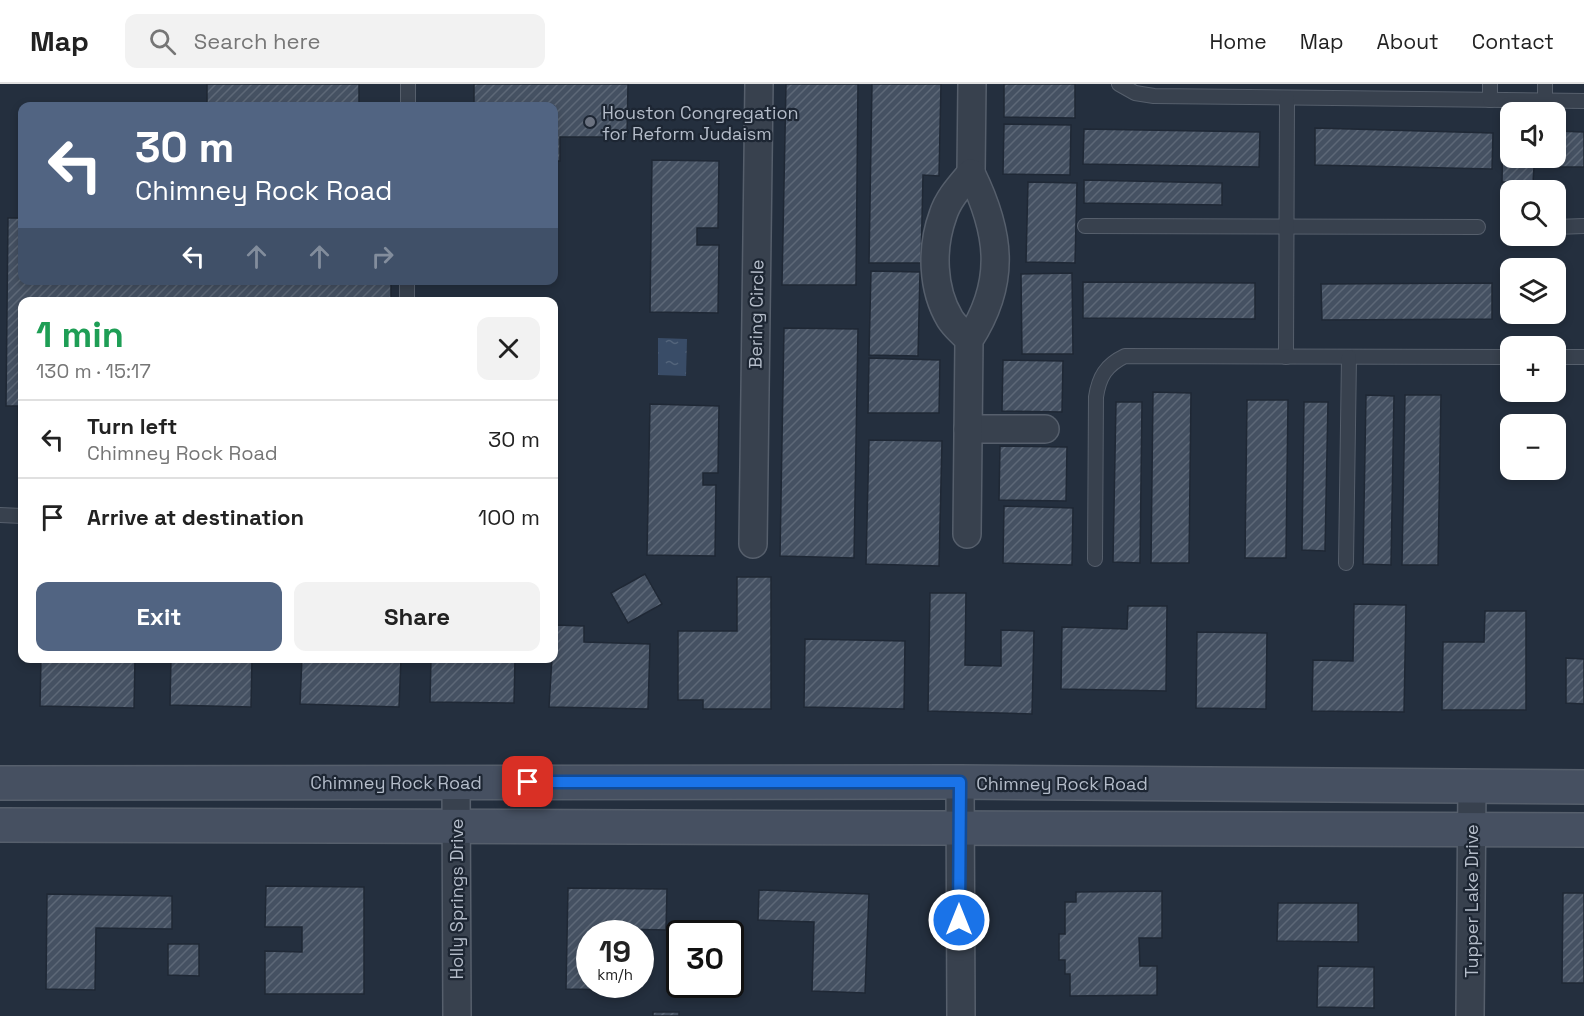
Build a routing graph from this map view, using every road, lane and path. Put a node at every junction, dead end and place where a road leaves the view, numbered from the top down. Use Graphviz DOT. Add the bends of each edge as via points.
graph roads {
  1 [pos="408,84"];
  2 [pos="759,84"];
  3 [pos="972,84"];
  4 [pos="1119,84"];
  5 [pos="1362,84"];
  6 [pos="1490,84"];
  7 [pos="1545,84"];
  8 [pos="1287,98"];
  9 [pos="1361,99"];
  10 [pos="1490,100"];
  11 [pos="1545,101"];
  12 [pos="1584,101"];
  13 [pos="408,102"];
  14 [pos="971,173"];
  15 [pos="1085,226"];
  16 [pos="1286,226"];
  17 [pos="1566,226"];
  18 [pos="1584,226"];
  19 [pos="1478,227"];
  20 [pos="969,340"];
  21 [pos="1286,357"];
  22 [pos="1349,357"];
  23 [pos="1500,357"];
  24 [pos="1566,357"];
  25 [pos="1584,357"];
  26 [pos="969,429"];
  27 [pos="1045,429"];
  28 [pos="0,515"];
  29 [pos="18,516"];
  30 [pos="967,534"];
  31 [pos="753,544"];
  32 [pos="1095,559"];
  33 [pos="1346,563"];
  34 [pos="456,782"];
  35 [pos="960,782"];
  36 [pos="0,783"];
  37 [pos="1472,786"];
  38 [pos="1584,787"];
  39 [pos="0,825"];
  40 [pos="456,827"];
  41 [pos="959,828"];
  42 [pos="1472,829"];
  43 [pos="1584,830"];
  44 [pos="457,1016"];
  45 [pos="961,1016"];
  46 [pos="1470,1016"];
  1 -- 13 [label="lane"];
  2 -- 31 [label="street, Bering Circle"];
  3 -- 14 [label="street"];
  4 -- 8 [label="lane" via="1135,93 1154,96"];
  5 -- 9 [label="lane"];
  6 -- 10 [label="lane"];
  7 -- 11 [label="lane"];
  8 -- 9 [label="lane"];
  8 -- 16 [label="lane"];
  9 -- 10 [label="lane"];
  10 -- 11 [label="lane"];
  11 -- 12 [label="lane"];
  14 -- 20 [label="street" via="988,206 994,232 995,268 992,294"];
  14 -- 20 [label="street" via="943,214 936,244 935,275 951,320"];
  15 -- 16 [label="lane"];
  16 -- 19 [label="lane"];
  16 -- 21 [label="lane"];
  17 -- 18 [label="lane"];
  20 -- 26 [label="street"];
  21 -- 22 [label="lane"];
  21 -- 32 [label="lane" via="1125,357 1105,369 1096,397"];
  22 -- 23 [label="lane"];
  22 -- 33 [label="lane"];
  24 -- 25 [label="lane"];
  26 -- 27 [label="street"];
  26 -- 30 [label="street"];
  28 -- 29 [label="lane"];
  34 -- 35 [label="main road, Chimney Rock Road"];
  34 -- 36 [label="main road, Chimney Rock Road"];
  34 -- 40 [label="street, Holly Springs Drive"];
  35 -- 37 [label="main road, Chimney Rock Road"];
  35 -- 41 [label="street"];
  37 -- 38 [label="main road, Chimney Rock Road"];
  37 -- 42 [label="street, Tupper Lake Drive"];
  39 -- 40 [label="main road"];
  40 -- 41 [label="main road"];
  40 -- 44 [label="street, Holly Springs Drive"];
  41 -- 42 [label="main road"];
  41 -- 45 [label="street"];
  42 -- 43 [label="main road"];
  42 -- 46 [label="street, Tupper Lake Drive"];
}
